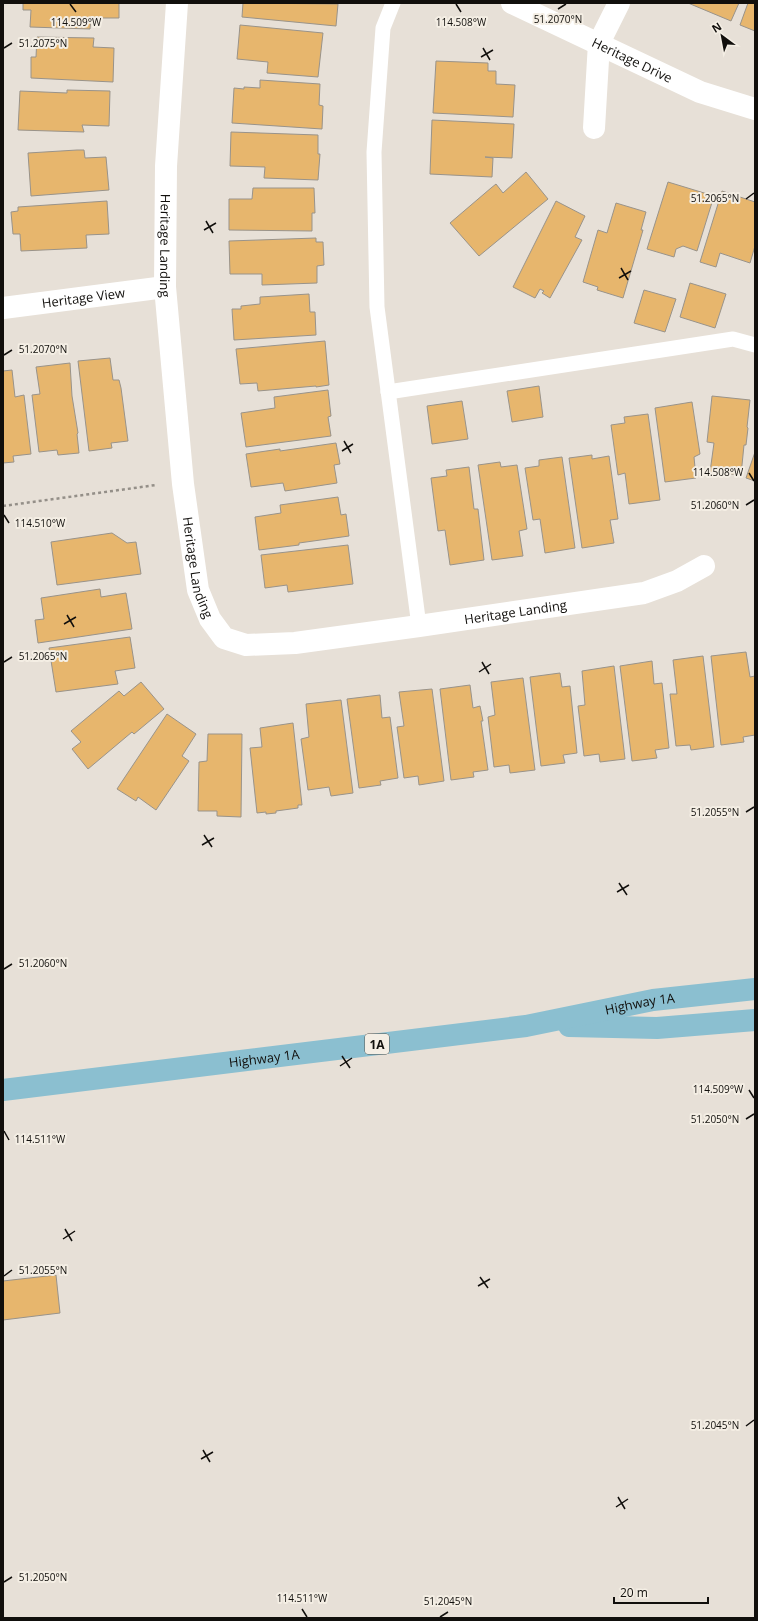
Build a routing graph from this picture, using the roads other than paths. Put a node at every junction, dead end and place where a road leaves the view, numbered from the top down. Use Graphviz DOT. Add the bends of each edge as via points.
graph roads {
  1 [pos="177,3"];
  2 [pos="393,3"];
  3 [pos="512,3"];
  4 [pos="619,3"];
  5 [pos="599,43"];
  6 [pos="755,109"];
  7 [pos="594,128"];
  8 [pos="165,287"];
  9 [pos="3,308"];
  10 [pos="755,345"];
  11 [pos="388,392"];
  12 [pos="704,566"];
  13 [pos="419,626"];
  14 [pos="755,990"];
  15 [pos="755,1020"];
  16 [pos="526,1026"];
  17 [pos="3,1090"];
  1 -- 8 [label="street, Heritage Landing" via="166,166"];
  2 -- 11 [label="lane" via="383,28 374,152 377,307"];
  3 -- 5 [label="street, Heritage Drive"];
  4 -- 5 [label="street"];
  5 -- 6 [label="street, Heritage Drive" via="700,92"];
  5 -- 7 [label="street"];
  8 -- 9 [label="street, Heritage View"];
  8 -- 13 [label="street, Heritage Landing" via="183,484 198,590 210,619 224,638 246,646 264,645"];
  10 -- 11 [label="lane" via="733,339"];
  11 -- 13 [label="lane"];
  12 -- 13 [label="street, Heritage Landing" via="677,581 644,593"];
  14 -- 16 [label="main road, Highway 1A / 1A" via="653,1000"];
  15 -- 16 [label="main road, Highway 1A / 1A" via="657,1028"];
  16 -- 17 [label="main road, Highway 1A / 1A"];
}
